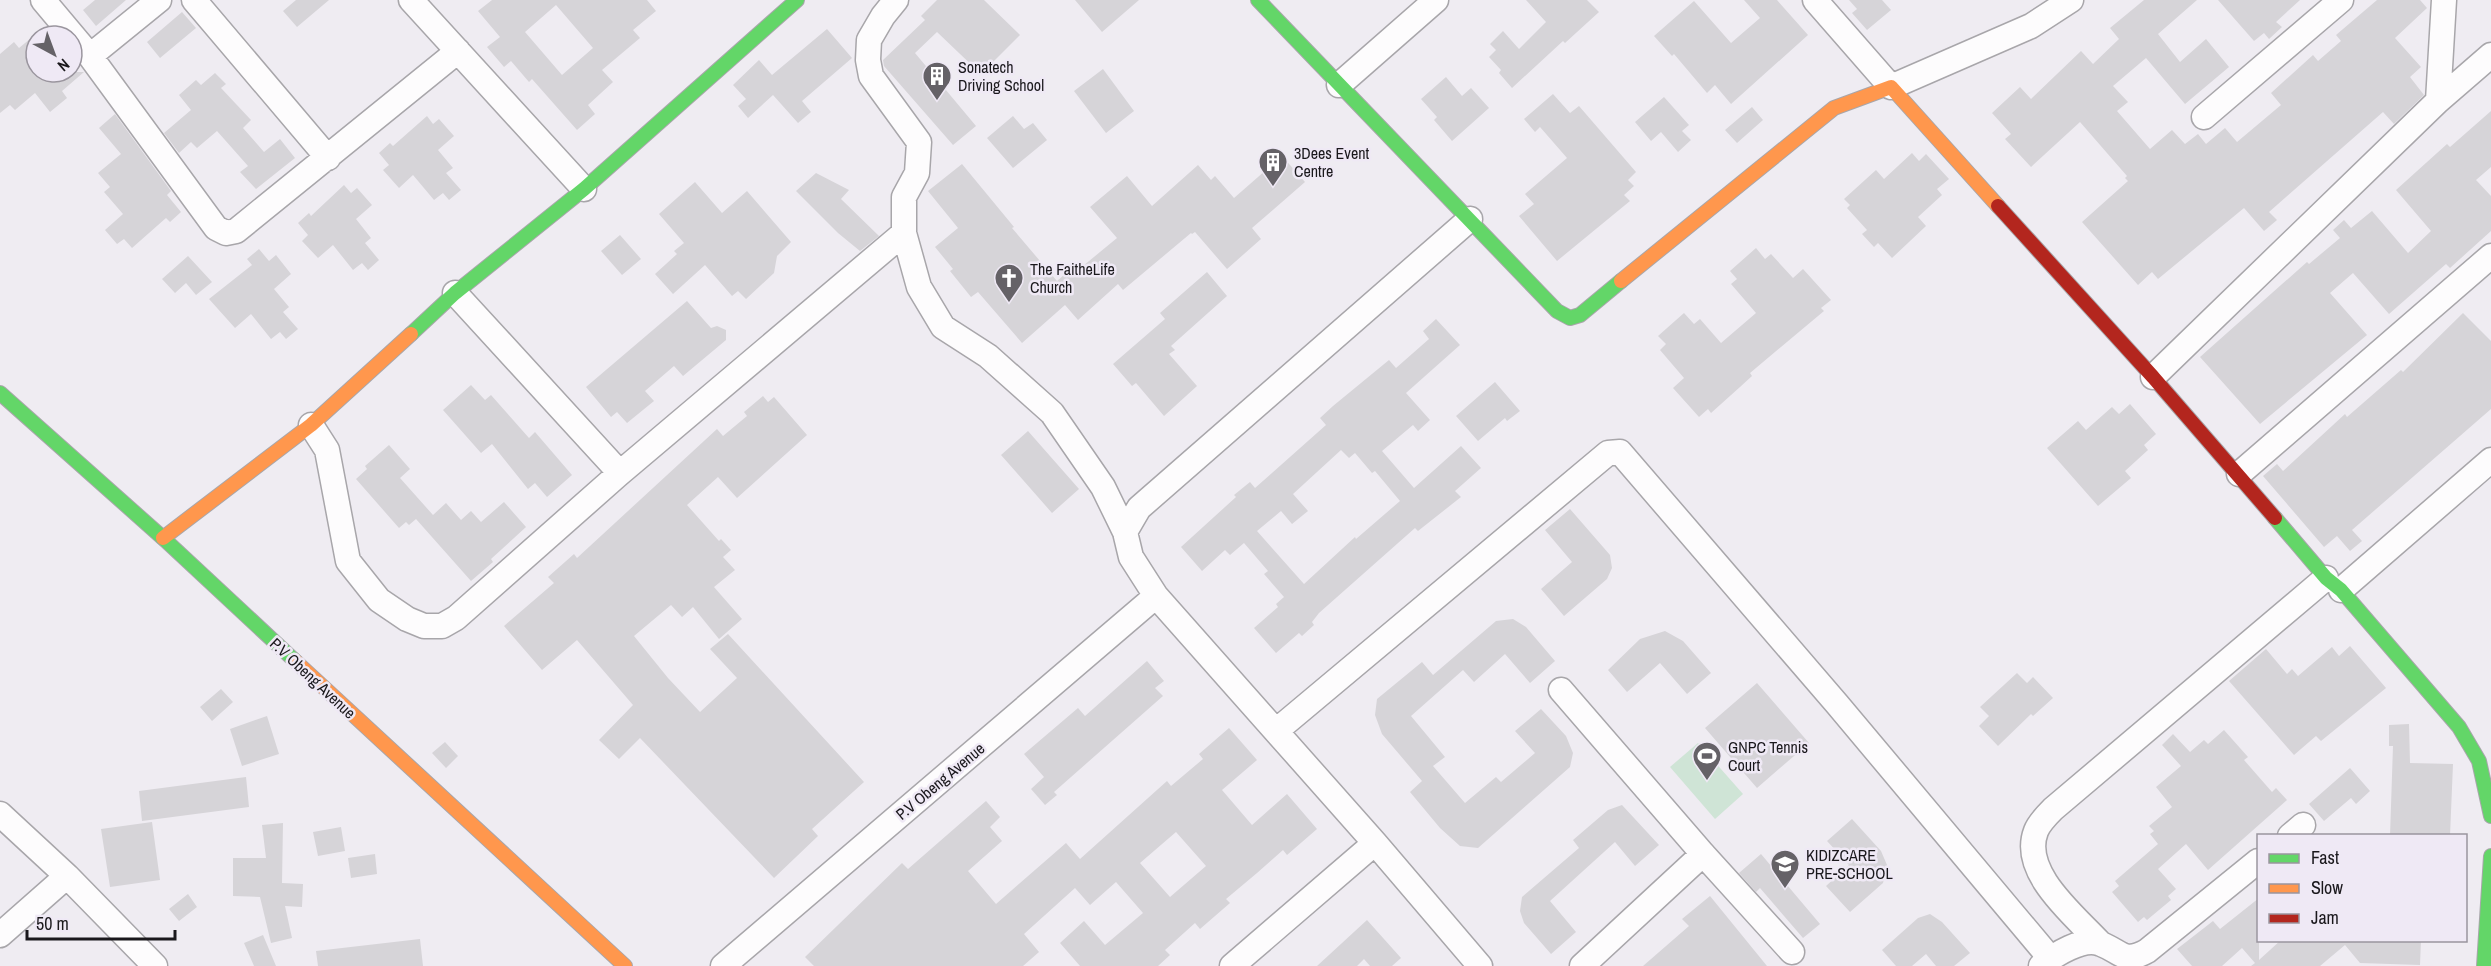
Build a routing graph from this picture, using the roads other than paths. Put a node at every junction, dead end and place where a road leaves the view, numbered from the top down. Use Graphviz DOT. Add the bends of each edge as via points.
graph roads {
  1 [pos="43,0"];
  2 [pos="159,0"];
  3 [pos="194,0"];
  4 [pos="797,0"];
  5 [pos="896,0"];
  6 [pos="1258,0"];
  7 [pos="1436,0"];
  8 [pos="1815,0"];
  9 [pos="2071,0"];
  10 [pos="2342,0"];
  11 [pos="2444,0"];
  12 [pos="418,2"];
  13 [pos="458,51"];
  14 [pos="2491,55"];
  15 [pos="90,56"];
  16 [pos="1339,85"];
  17 [pos="1891,87"];
  18 [pos="2438,101"];
  19 [pos="2204,117"];
  20 [pos="328,158"];
  21 [pos="584,189"];
  22 [pos="1470,219"];
  23 [pos="904,233"];
  24 [pos="2491,256"];
  25 [pos="455,293"];
  26 [pos="2153,377"];
  27 [pos="0,393"];
  28 [pos="311,425"];
  29 [pos="2491,460"];
  30 [pos="620,473"];
  31 [pos="2239,474"];
  32 [pos="1125,532"];
  33 [pos="163,538"];
  34 [pos="2334,584"];
  35 [pos="1156,596"];
  36 [pos="1561,690"];
  37 [pos="1276,731"];
  38 [pos="0,814"];
  39 [pos="2491,816"];
  40 [pos="1375,843"];
  41 [pos="1703,854"];
  42 [pos="2491,856"];
  43 [pos="2257,863"];
  44 [pos="67,876"];
  45 [pos="0,935"];
  46 [pos="2099,942"];
  47 [pos="1792,952"];
  48 [pos="2046,962"];
  49 [pos="1478,965"];
  50 [pos="155,966"];
  51 [pos="625,966"];
  52 [pos="723,966"];
  53 [pos="1232,966"];
  54 [pos="1582,966"];
  55 [pos="2484,966"];
  1 -- 15 [label="street"];
  2 -- 15 [label="street"];
  3 -- 20 [label="street"];
  4 -- 21 [label="street"];
  5 -- 23 [label="street" via="869,40 868,60 871,76 919,142 917,173 904,197"];
  6 -- 16 [label="street"];
  7 -- 16 [label="street"];
  8 -- 17 [label="street"];
  9 -- 17 [label="street" via="2031,26"];
  10 -- 19 [label="street"];
  11 -- 18 [label="street"];
  12 -- 13 [label="street"];
  13 -- 20 [label="street"];
  13 -- 21 [label="street"];
  14 -- 18 [label="street"];
  15 -- 20 [label="street" via="216,228 226,233 236,231"];
  16 -- 22 [label="street"];
  17 -- 22 [label="street" via="1834,108 1580,315 1570,318 1557,311"];
  17 -- 26 [label="street"];
  18 -- 26 [label="street"];
  21 -- 25 [label="street"];
  22 -- 32 [label="street" via="1139,508"];
  23 -- 30 [label="street"];
  23 -- 32 [label="street" via="919,287 943,327 988,356 1052,413 1103,487"];
  24 -- 31 [label="street"];
  25 -- 28 [label="street"];
  25 -- 30 [label="street"];
  26 -- 31 [label="street"];
  27 -- 33 [label="street, P.V Obeng Avenue"];
  28 -- 30 [label="street" via="327,450 348,561 379,600 424,626 442,626 456,618"];
  28 -- 33 [label="street"];
  29 -- 34 [label="street"];
  31 -- 34 [label="street"];
  32 -- 35 [label="street" via="1131,557"];
  33 -- 51 [label="street, P.V Obeng Avenue"];
  34 -- 39 [label="street" via="2459,727 2479,761"];
  34 -- 46 [label="street" via="2053,809 2036,830 2034,862 2047,886"];
  35 -- 37 [label="street"];
  35 -- 52 [label="street, P.V Obeng Avenue"];
  36 -- 41 [label="street"];
  37 -- 40 [label="street"];
  37 -- 48 [label="street" via="1608,453 1620,452 1837,704"];
  38 -- 44 [label="street"];
  40 -- 49 [label="street"];
  40 -- 53 [label="street"];
  41 -- 47 [label="street"];
  41 -- 54 [label="street"];
  42 -- 55 [label="street"];
  43 -- 46 [label="street" via="2135,958 2121,956"];
  44 -- 45 [label="street"];
  44 -- 50 [label="street"];
  46 -- 48 [label="street" via="2075,945"];
}
